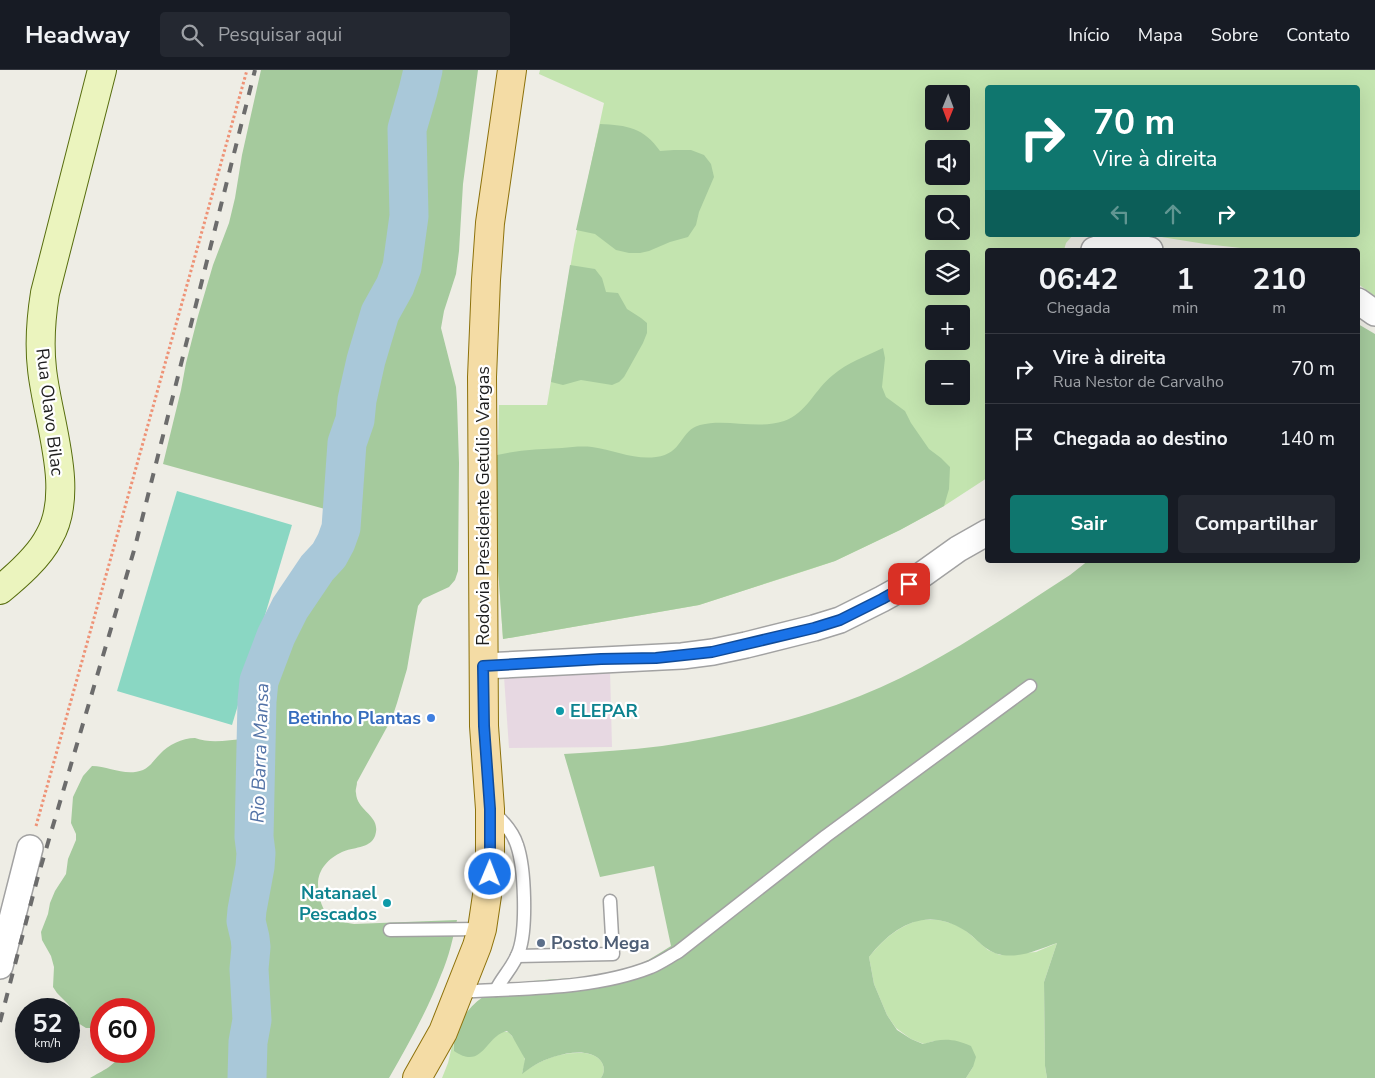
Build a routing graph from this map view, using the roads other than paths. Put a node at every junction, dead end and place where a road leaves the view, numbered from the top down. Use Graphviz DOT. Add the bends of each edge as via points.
graph roads {
  1 [pos="102,70"];
  2 [pos="512,70"];
  3 [pos="1100,248"];
  4 [pos="1142,248"];
  5 [pos="1360,303"];
  6 [pos="1375,312"];
  7 [pos="985,534"];
  8 [pos="0,590"];
  9 [pos="483,666"];
  10 [pos="1030,686"];
  11 [pos="490,809"];
  12 [pos="30,848"];
  13 [pos="610,901"];
  14 [pos="482,929"];
  15 [pos="390,930"];
  16 [pos="517,956"];
  17 [pos="0,966"];
  18 [pos="496,990"];
  19 [pos="459,992"];
  20 [pos="417,1078"];
  1 -- 8 [label="street, Rua Olavo Bilac" via="41,318 42,369 59,472 60,509 50,537"];
  2 -- 9 [label="main road, Rodovia Presidente Getúlio Vargas" via="490,223 486,280 482,377"];
  3 -- 4 [label="street"];
  5 -- 6 [label="street"];
  7 -- 9 [label="street" via="882,599 840,620 814,628 746,645 682,656"];
  9 -- 11 [label="main road, Rodovia Presidente Getúlio Vargas"];
  10 -- 18 [label="lane" via="826,836 678,952 629,975 600,981"];
  11 -- 14 [label="main road, Rodovia Presidente Getúlio Vargas" via="490,874"];
  11 -- 16 [label="lane" via="512,835 522,865 522,938"];
  12 -- 17 [label="street"];
  13 -- 16 [label="lane" via="613,954"];
  14 -- 15 [label="lane"];
  14 -- 19 [label="main road, Rodovia Presidente Getúlio Vargas"];
  16 -- 18 [label="lane"];
  18 -- 19 [label="lane"];
  19 -- 20 [label="main road, Rodovia Presidente Getúlio Vargas" via="443,1032"];
}
